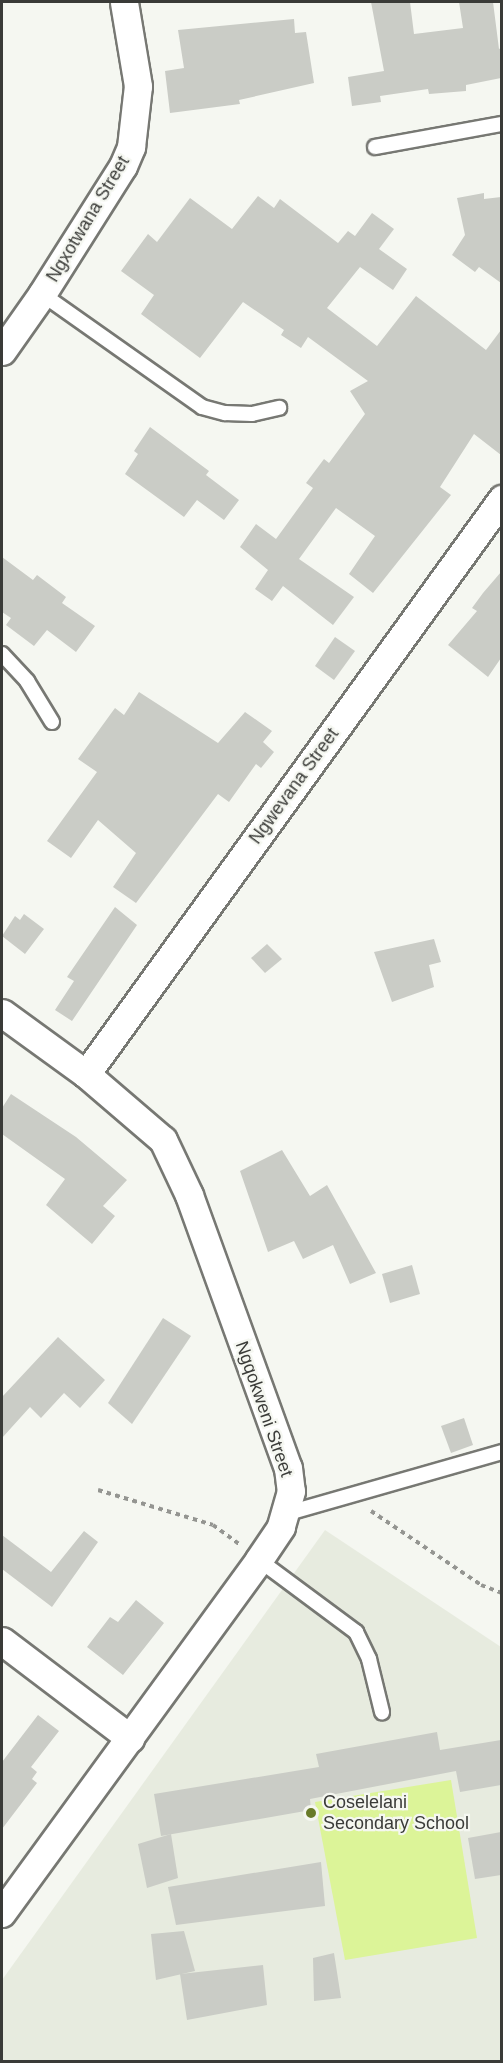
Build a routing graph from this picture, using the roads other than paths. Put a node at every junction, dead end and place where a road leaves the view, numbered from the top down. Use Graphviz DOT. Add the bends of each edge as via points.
graph roads {
  1 [pos="124,2"];
  2 [pos="501,124"];
  3 [pos="375,147"];
  4 [pos="42,294"];
  5 [pos="2,351"];
  6 [pos="279,408"];
  7 [pos="501,500"];
  8 [pos="2,654"];
  9 [pos="52,722"];
  10 [pos="2,1013"];
  11 [pos="86,1074"];
  12 [pos="501,1452"];
  13 [pos="288,1513"];
  14 [pos="259,1560"];
  15 [pos="2,1641"];
  16 [pos="382,1712"];
  17 [pos="130,1738"];
  18 [pos="2,1913"];
  1 -- 4 [label="street, Ngxotwana Street" via="138,86 131,147"];
  2 -- 3 [label="lane"];
  4 -- 5 [label="street, Ngxotwana Street"];
  4 -- 6 [label="lane" via="202,406 225,413 252,414"];
  7 -- 11 [label="street, Ngwevana Street"];
  8 -- 9 [label="lane" via="27,681"];
  10 -- 11 [label="street, Ngqokweni Street"];
  11 -- 13 [label="street, Ngqokweni Street" via="163,1140 178,1167 288,1468"];
  12 -- 13 [label="lane"];
  13 -- 14 [label="street"];
  14 -- 16 [label="lane" via="356,1632 369,1659"];
  14 -- 17 [label="street"];
  15 -- 17 [label="street"];
  17 -- 18 [label="street"];
}
